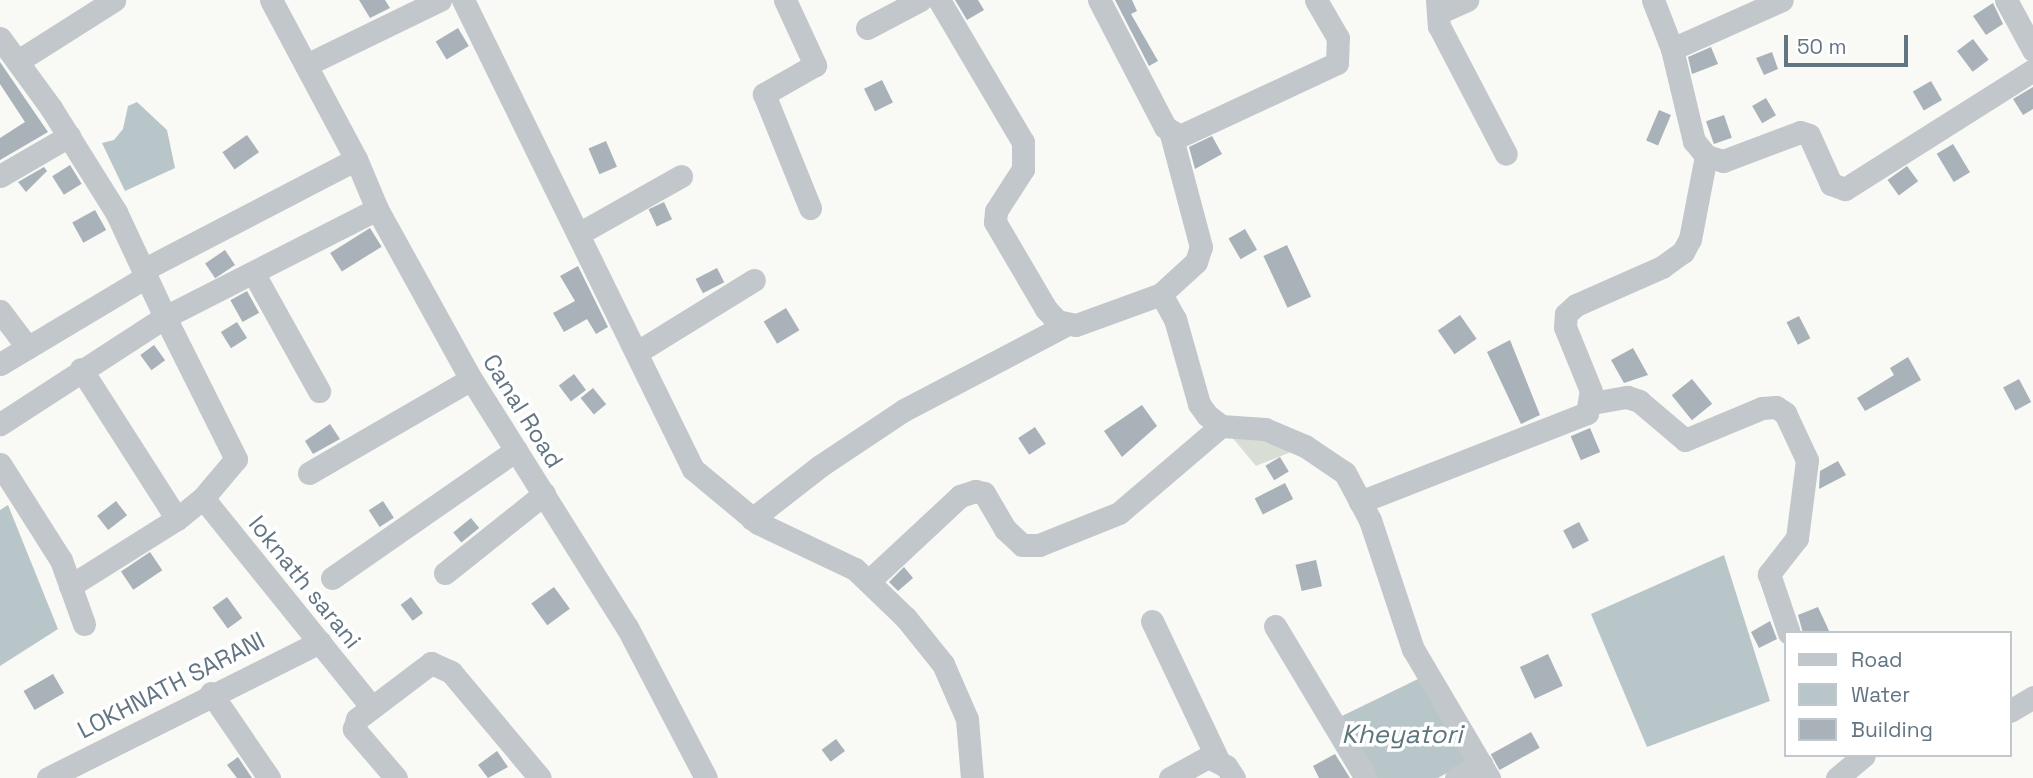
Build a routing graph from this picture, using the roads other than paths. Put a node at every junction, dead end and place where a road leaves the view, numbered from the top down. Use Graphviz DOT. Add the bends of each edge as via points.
graph roads {
  1 [pos="114,0"];
  2 [pos="271,0"];
  3 [pos="440,0"];
  4 [pos="463,0"];
  5 [pos="785,0"];
  6 [pos="920,0"];
  7 [pos="939,0"];
  8 [pos="1099,0"];
  9 [pos="1316,0"];
  10 [pos="1467,0"];
  11 [pos="1653,0"];
  12 [pos="1782,0"];
  13 [pos="2006,0"];
  14 [pos="1438,6"];
  15 [pos="867,28"];
  16 [pos="0,38"];
  17 [pos="1672,49"];
  18 [pos="2033,50"];
  19 [pos="18,61"];
  20 [pos="315,61"];
  21 [pos="2033,70"];
  22 [pos="1171,134"];
  23 [pos="69,136"];
  24 [pos="1506,154"];
  25 [pos="1706,156"];
  26 [pos="356,159"];
  27 [pos="0,176"];
  28 [pos="681,176"];
  29 [pos="810,208"];
  30 [pos="377,209"];
  31 [pos="580,233"];
  32 [pos="145,274"];
  33 [pos="254,274"];
  34 [pos="754,280"];
  35 [pos="1161,294"];
  36 [pos="0,311"];
  37 [pos="165,317"];
  38 [pos="1066,325"];
  39 [pos="27,348"];
  40 [pos="639,351"];
  41 [pos="0,365"];
  42 [pos="81,369"];
  43 [pos="471,379"];
  44 [pos="319,391"];
  45 [pos="1592,403"];
  46 [pos="0,424"];
  47 [pos="1221,426"];
  48 [pos="516,450"];
  49 [pos="0,464"];
  50 [pos="309,473"];
  51 [pos="544,494"];
  52 [pos="203,498"];
  53 [pos="1360,502"];
  54 [pos="177,519"];
  55 [pos="752,519"];
  56 [pos="445,573"];
  57 [pos="332,578"];
  58 [pos="870,580"];
  59 [pos="70,586"];
  60 [pos="1152,621"];
  61 [pos="84,624"];
  62 [pos="1275,626"];
  63 [pos="1788,631"];
  64 [pos="320,642"];
  65 [pos="212,693"];
  66 [pos="2033,697"];
  67 [pos="370,705"];
  68 [pos="2012,710"];
  69 [pos="1862,757"];
  70 [pos="1217,758"];
  71 [pos="1485,771"];
  72 [pos="48,778"];
  73 [pos="269,778"];
  74 [pos="396,778"];
  75 [pos="540,778"];
  76 [pos="706,778"];
  77 [pos="972,778"];
  78 [pos="1170,778"];
  79 [pos="1234,778"];
  80 [pos="1366,778"];
  81 [pos="1456,778"];
  82 [pos="1837,778"];
  1 -- 19 [label="street"];
  2 -- 20 [label="street, Canal Road"];
  3 -- 20 [label="street"];
  4 -- 31 [label="street"];
  5 -- 29 [label="street" via="815,65 764,94"];
  6 -- 15 [label="street"];
  7 -- 38 [label="street" via="1023,142 1023,169 996,211 995,222 1046,309"];
  8 -- 22 [label="street"];
  9 -- 22 [label="street" via="1338,38 1337,63 1192,133"];
  10 -- 14 [label="street"];
  11 -- 17 [label="street"];
  12 -- 17 [label="street"];
  13 -- 18 [label="street"];
  14 -- 24 [label="street" via="1438,26"];
  16 -- 19 [label="street"];
  17 -- 25 [label="street" via="1694,141"];
  19 -- 23 [label="street"];
  20 -- 26 [label="street, Canal Road"];
  21 -- 25 [label="street" via="1845,189 1831,184 1808,135 1800,132 1723,161"];
  22 -- 35 [label="street" via="1201,247 1196,262"];
  23 -- 27 [label="street"];
  23 -- 32 [label="street" via="116,212"];
  25 -- 45 [label="street" via="1690,239 1683,252 1566,314 1565,327"];
  26 -- 30 [label="street, Canal Road"];
  26 -- 32 [label="street"];
  28 -- 31 [label="street"];
  30 -- 33 [label="street"];
  30 -- 43 [label="street, Canal Road"];
  31 -- 40 [label="street"];
  32 -- 37 [label="street"];
  32 -- 39 [label="street"];
  33 -- 37 [label="street"];
  33 -- 44 [label="street"];
  34 -- 40 [label="street"];
  35 -- 38 [label="street"];
  35 -- 47 [label="street" via="1175,318 1199,404"];
  36 -- 39 [label="street"];
  37 -- 42 [label="street"];
  37 -- 52 [label="street" via="236,459"];
  38 -- 55 [label="street" via="904,410"];
  39 -- 41 [label="street"];
  40 -- 55 [label="street" via="673,434 693,469"];
  42 -- 46 [label="street"];
  42 -- 54 [label="street"];
  43 -- 48 [label="street, Canal Road"];
  43 -- 50 [label="street"];
  45 -- 53 [label="street" via="1587,413 1573,420"];
  45 -- 63 [label="street" via="1627,397 1639,401 1685,440 1762,408 1776,407 1785,413 1807,460 1797,538 1769,574"];
  47 -- 53 [label="street" via="1265,429 1305,446 1345,473"];
  47 -- 58 [label="street" via="1119,513 1039,545 1021,545 1005,529 984,493 960,496"];
  48 -- 51 [label="street, Canal Road"];
  48 -- 57 [label="street"];
  49 -- 59 [label="street" via="61,560"];
  51 -- 56 [label="street"];
  51 -- 76 [label="street, Canal Road" via="627,627"];
  52 -- 54 [label="street"];
  52 -- 64 [label="street, loknath sarani"];
  53 -- 71 [label="street" via="1413,649"];
  54 -- 59 [label="street"];
  55 -- 58 [label="street"];
  58 -- 77 [label="street" via="943,664 967,719"];
  59 -- 61 [label="street"];
  60 -- 70 [label="street"];
  62 -- 80 [label="street"];
  64 -- 65 [label="street, LOKHNATH SARANI"];
  64 -- 67 [label="street, loknath sarani"];
  65 -- 72 [label="street, LOKHNATH SARANI"];
  65 -- 73 [label="street"];
  66 -- 68 [label="street"];
  67 -- 74 [label="street" via="354,729"];
  67 -- 75 [label="street" via="431,663 439,664 451,672"];
  69 -- 82 [label="street"];
  70 -- 78 [label="street" via="1208,757"];
  70 -- 79 [label="street"];
  71 -- 81 [label="street"];
}
